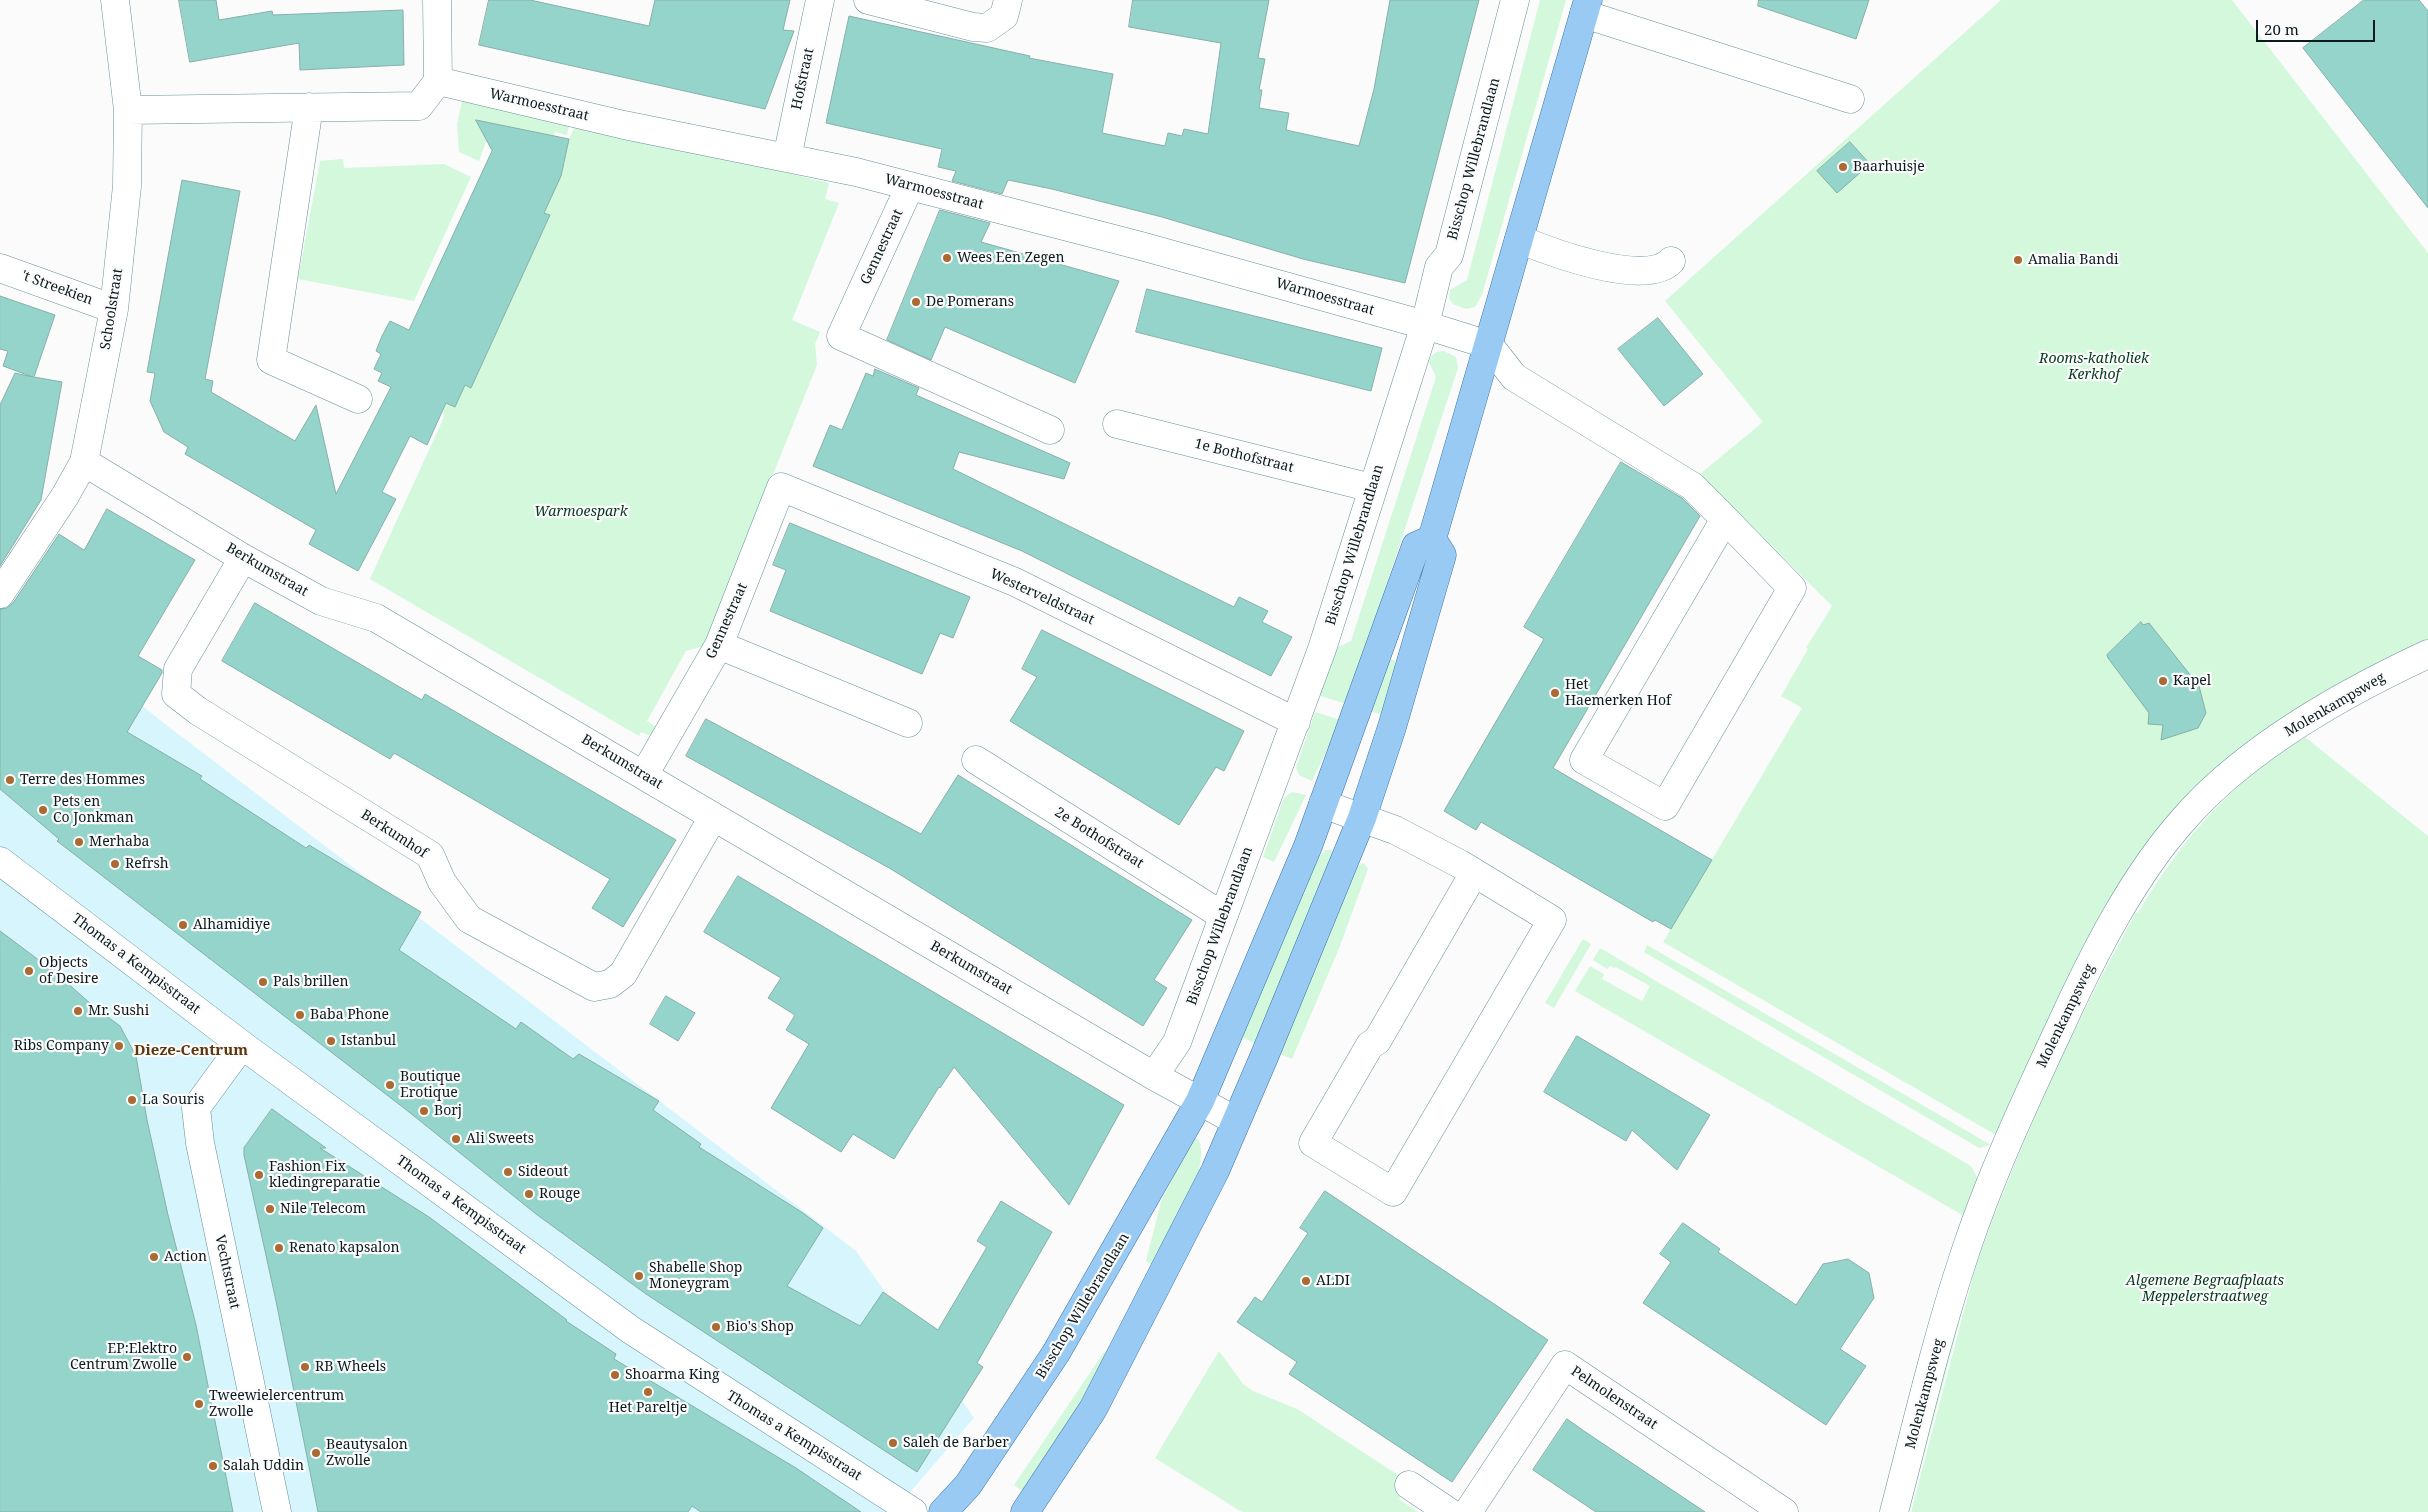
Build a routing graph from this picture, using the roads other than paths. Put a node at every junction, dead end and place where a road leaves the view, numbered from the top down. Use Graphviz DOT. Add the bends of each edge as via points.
graph roads {
  1 [pos="115,0"];
  2 [pos="437,0"];
  3 [pos="820,0"];
  4 [pos="868,0"];
  5 [pos="1008,0"];
  6 [pos="1515,0"];
  7 [pos="1586,7"];
  8 [pos="438,82"];
  9 [pos="1850,99"];
  10 [pos="309,107"];
  11 [pos="128,110"];
  12 [pos="787,158"];
  13 [pos="910,186"];
  14 [pos="1520,239"];
  15 [pos="1671,261"];
  16 [pos="0,268"];
  17 [pos="114,310"];
  18 [pos="1425,325"];
  19 [pos="1488,345"];
  20 [pos="358,399"];
  21 [pos="1117,424"];
  22 [pos="1050,430"];
  23 [pos="84,462"];
  24 [pos="782,487"];
  25 [pos="1372,488"];
  26 [pos="1725,519"];
  27 [pos="1432,539"];
  28 [pos="243,558"];
  29 [pos="0,594"];
  30 [pos="719,645"];
  31 [pos="2428,654"];
  32 [pos="1296,722"];
  33 [pos="908,723"];
  34 [pos="976,760"];
  35 [pos="644,775"];
  36 [pos="1323,804"];
  37 [pos="713,817"];
  38 [pos="1362,818"];
  39 [pos="0,861"];
  40 [pos="1474,873"];
  41 [pos="1223,916"];
  42 [pos="242,1045"];
  43 [pos="1154,1076"];
  44 [pos="1200,1101"];
  45 [pos="1236,1121"];
  46 [pos="1409,1485"];
  47 [pos="278,1512"];
  48 [pos="913,1512"];
  49 [pos="943,1512"];
  50 [pos="1025,1512"];
  51 [pos="1449,1512"];
  52 [pos="1468,1512"];
  53 [pos="1784,1512"];
  54 [pos="1894,1512"];
  1 -- 11 [label="street, Schoolstraat"];
  2 -- 8 [label="street"];
  3 -- 12 [label="street, Hofstraat"];
  4 -- 5 [label="street" via="987,28 1004,16"];
  6 -- 18 [label="street, Bisschop Willebrandlaan" via="1458,220 1448,255 1439,267"];
  7 -- 9 [label="street"];
  7 -- 14 [label="main road"];
  8 -- 10 [label="street" via="419,106"];
  8 -- 12 [label="street, Warmoesstraat"];
  10 -- 11 [label="street"];
  10 -- 20 [label="street" via="271,360"];
  11 -- 17 [label="street, Schoolstraat" via="126,186"];
  12 -- 13 [label="street, Warmoesstraat"];
  13 -- 18 [label="street, Warmoesstraat"];
  13 -- 22 [label="street, Gennestraat" via="841,336"];
  14 -- 15 [label="street" via="1550,252 1640,272 1658,270"];
  14 -- 19 [label="main road"];
  16 -- 17 [label="street, 't Streekien"];
  17 -- 23 [label="street, Schoolstraat"];
  18 -- 19 [label="street, Warmoesstraat"];
  18 -- 25 [label="street, Bisschop Willebrandlaan"];
  19 -- 26 [label="street" via="1514,378 1692,486"];
  19 -- 27 [label="main road"];
  21 -- 25 [label="street, 1e Bothofstraat"];
  23 -- 28 [label="street, Berkumstraat"];
  23 -- 29 [label="street, Schoolstraat"];
  24 -- 30 [label="street, Gennestraat"];
  24 -- 32 [label="street, Westerveldstraat" via="1015,582"];
  25 -- 32 [label="street, Bisschop Willebrandlaan"];
  26 -- 26 [label="street" via="1584,760 1665,806 1792,588"];
  27 -- 36 [label="main road, Bisschop Willebrandlaan" via="1416,546"];
  27 -- 38 [label="main road" via="1442,555"];
  28 -- 35 [label="street, Berkumstraat" via="321,601 376,618"];
  28 -- 37 [label="street, Berkumhof" via="178,669 176,694 198,711 430,855 442,882 468,919 594,987 610,984 624,974"];
  30 -- 33 [label="street"];
  30 -- 35 [label="street, Gennestraat"];
  31 -- 54 [label="street, Molenkampsweg" via="2318,714 2227,775 2183,819 2132,891 2079,985 1975,1223 1950,1300"];
  32 -- 41 [label="street, Bisschop Willebrandlaan"];
  34 -- 41 [label="street, 2e Bothofstraat"];
  35 -- 37 [label="street, Berkumstraat"];
  36 -- 38 [label="street"];
  36 -- 44 [label="main road, Bisschop Willebrandlaan" via="1253,980"];
  37 -- 43 [label="street, Berkumstraat"];
  38 -- 40 [label="street"];
  38 -- 45 [label="main road"];
  39 -- 42 [label="street, Thomas a Kempisstraat"];
  40 -- 40 [label="street" via="1552,920 1393,1192 1313,1144"];
  41 -- 43 [label="street, Bisschop Willebrandlaan" via="1177,1042"];
  42 -- 47 [label="street, Vechtstraat" via="196,1108 200,1143"];
  42 -- 48 [label="street, Thomas a Kempisstraat" via="631,1330"];
  43 -- 44 [label="street, Berkumstraat"];
  44 -- 45 [label="street, Berkumstraat"];
  44 -- 49 [label="main road, Bisschop Willebrandlaan" via="1056,1353 968,1485"];
  45 -- 50 [label="main road" via="1199,1204 1093,1409"];
  46 -- 51 [label="street"];
  52 -- 53 [label="street, Pelmolenstraat" via="1565,1365"];
}
